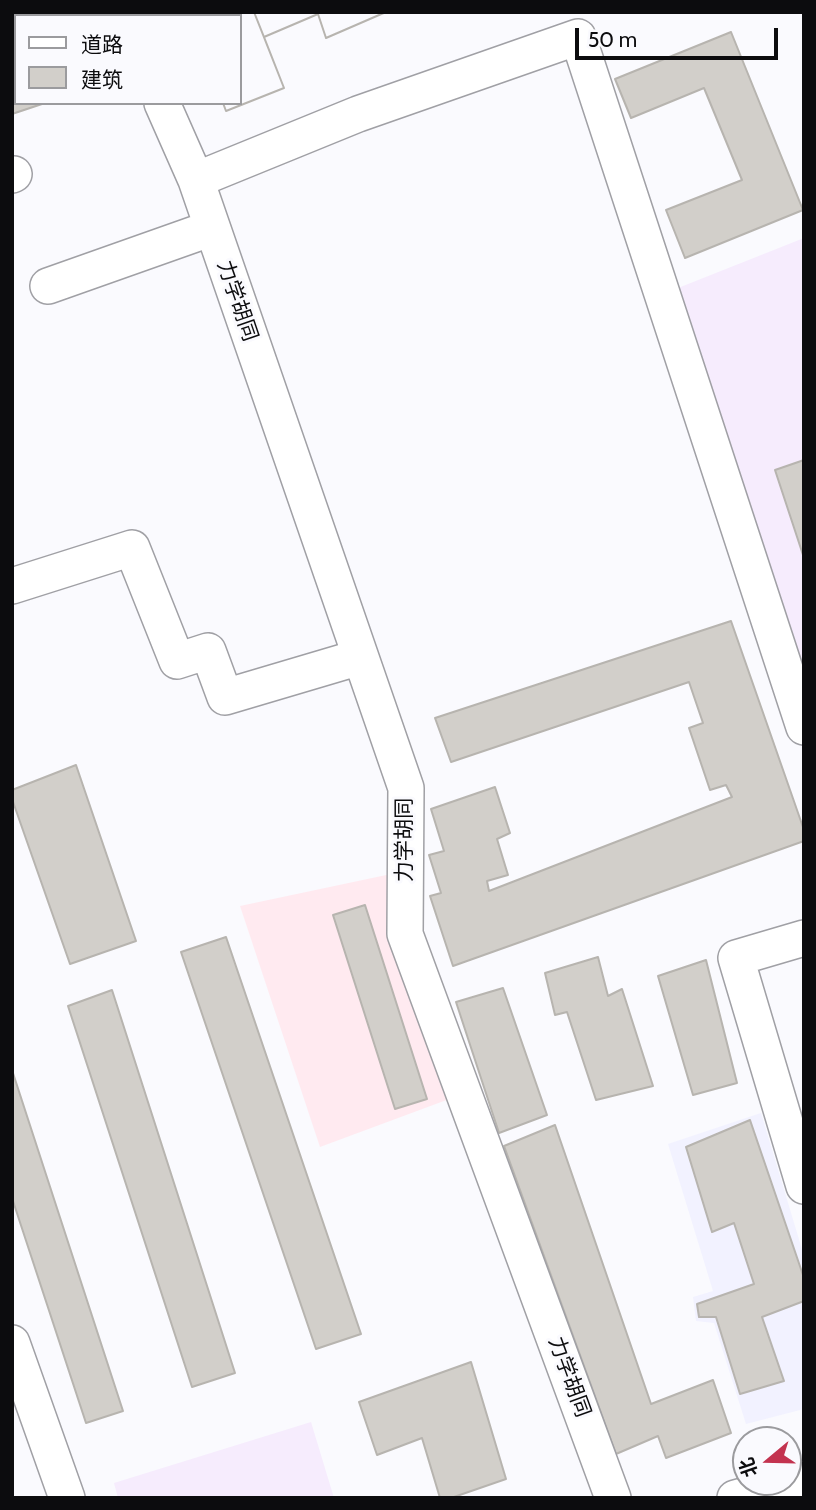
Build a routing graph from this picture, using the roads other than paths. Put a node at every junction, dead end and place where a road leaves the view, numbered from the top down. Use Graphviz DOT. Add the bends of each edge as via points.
graph roads {
  1 [pos="163,105"];
  2 [pos="196,180"];
  3 [pos="212,228"];
  4 [pos="48,286"];
  5 [pos="12,586"];
  6 [pos="360,657"];
  7 [pos="804,727"];
  8 [pos="804,938"];
  9 [pos="804,1186"];
  10 [pos="12,1343"];
  11 [pos="804,1479"];
  12 [pos="67,1498"];
  13 [pos="613,1498"];
  14 [pos="735,1498"];
  1 -- 2 [label="street, 力学胡同"];
  2 -- 3 [label="street, 力学胡同"];
  2 -- 7 [label="street" via="358,114 578,37"];
  3 -- 4 [label="street"];
  3 -- 6 [label="street, 力学胡同"];
  5 -- 6 [label="street" via="132,548 177,661 208,651 225,697"];
  6 -- 13 [label="street, 力学胡同" via="406,788 405,934"];
  8 -- 9 [label="street" via="736,958"];
  10 -- 12 [label="street"];
  11 -- 14 [label="street"];
}
